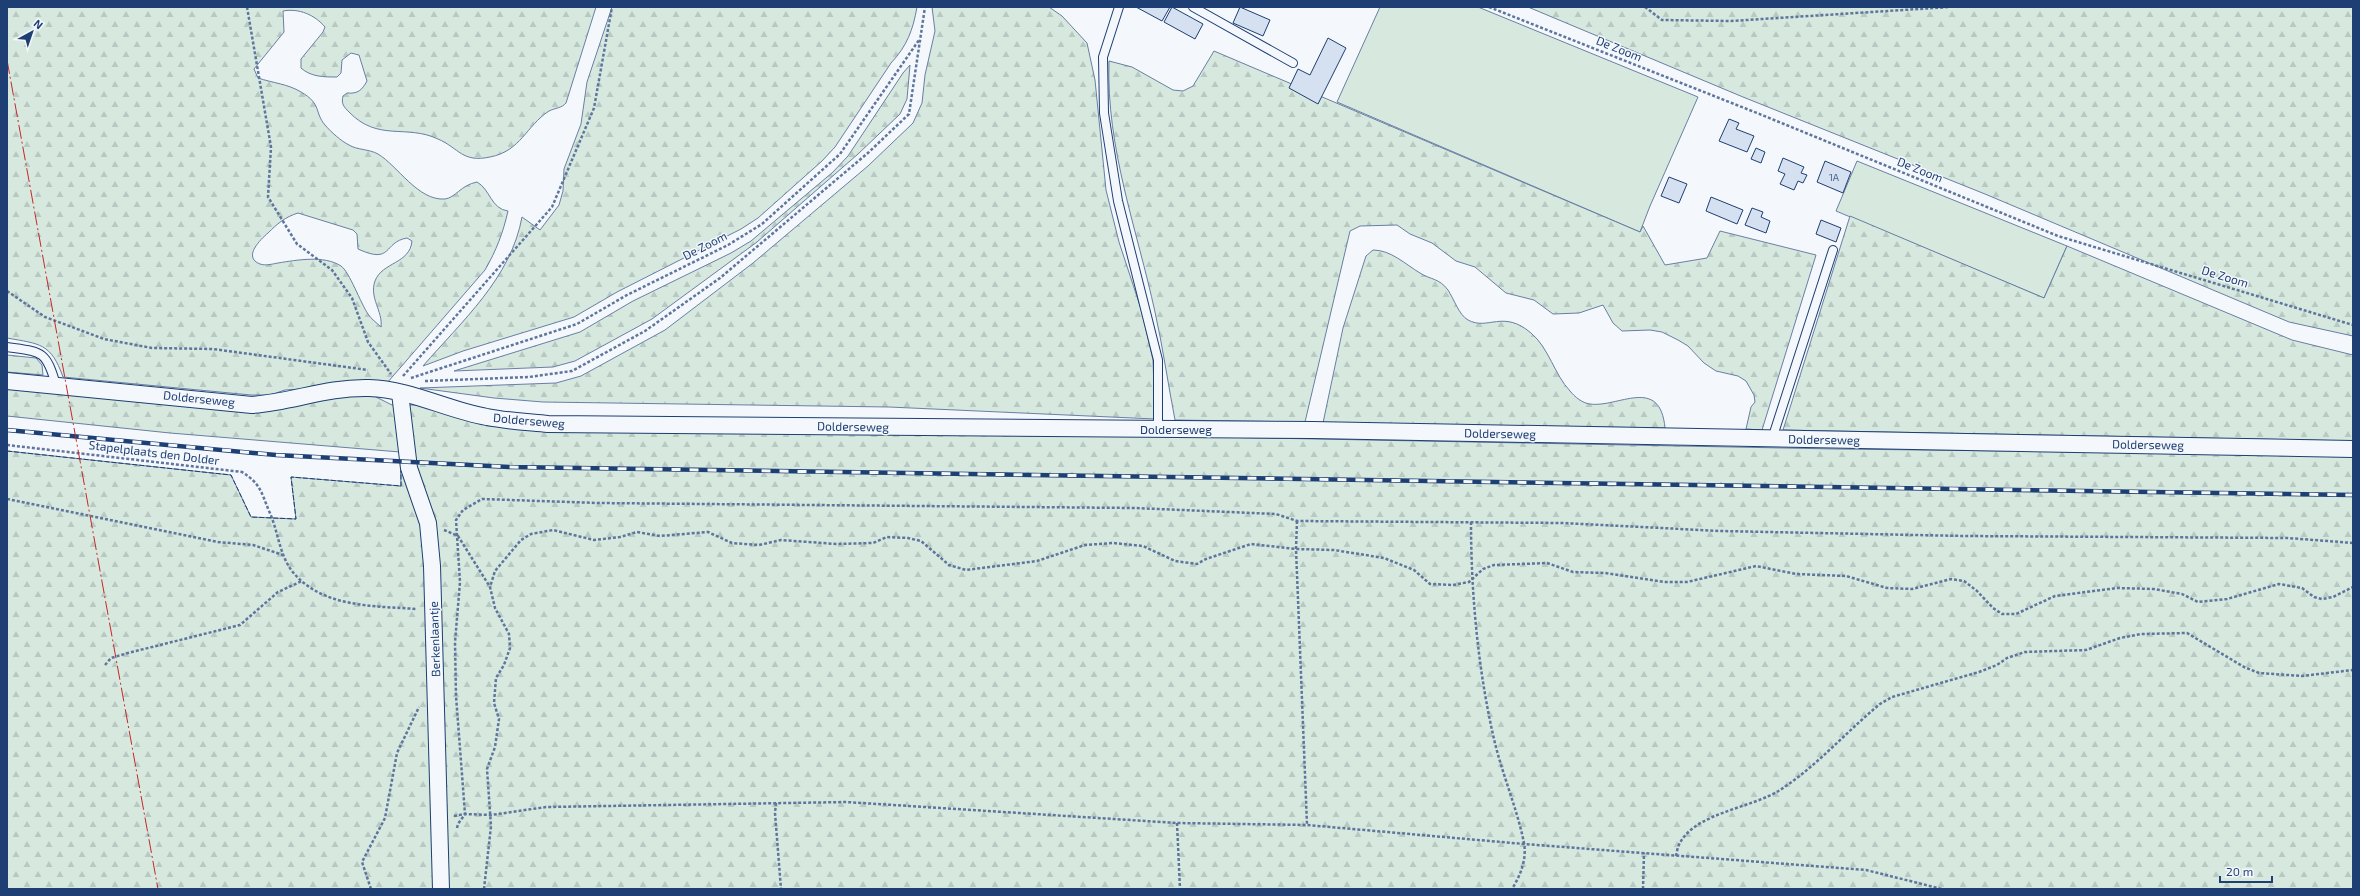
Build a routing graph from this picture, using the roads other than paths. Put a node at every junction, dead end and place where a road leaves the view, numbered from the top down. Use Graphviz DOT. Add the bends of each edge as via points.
graph roads {
  1 [pos="1119,7"];
  2 [pos="1193,7"];
  3 [pos="1293,63"];
  4 [pos="1834,250"];
  5 [pos="7,347"];
  6 [pos="7,381"];
  7 [pos="56,385"];
  8 [pos="398,387"];
  9 [pos="1158,430"];
  10 [pos="1772,439"];
  11 [pos="2353,449"];
  12 [pos="441,889"];
  1 -- 9 [label="lane" via="1103,57 1104,113 1118,201 1158,360"];
  2 -- 3 [label="lane"];
  4 -- 10 [label="lane"];
  5 -- 7 [label="lane" via="38,352 49,362"];
  6 -- 7 [label="street, Dolderseweg"];
  7 -- 8 [label="street, Dolderseweg" via="252,405 269,404 336,388"];
  8 -- 9 [label="street, Dolderseweg" via="487,417 548,424"];
  8 -- 12 [label="street, Berkenlaantje" via="409,468 428,523"];
  9 -- 10 [label="street, Dolderseweg" via="1321,430"];
  10 -- 11 [label="street, Dolderseweg"];
}
